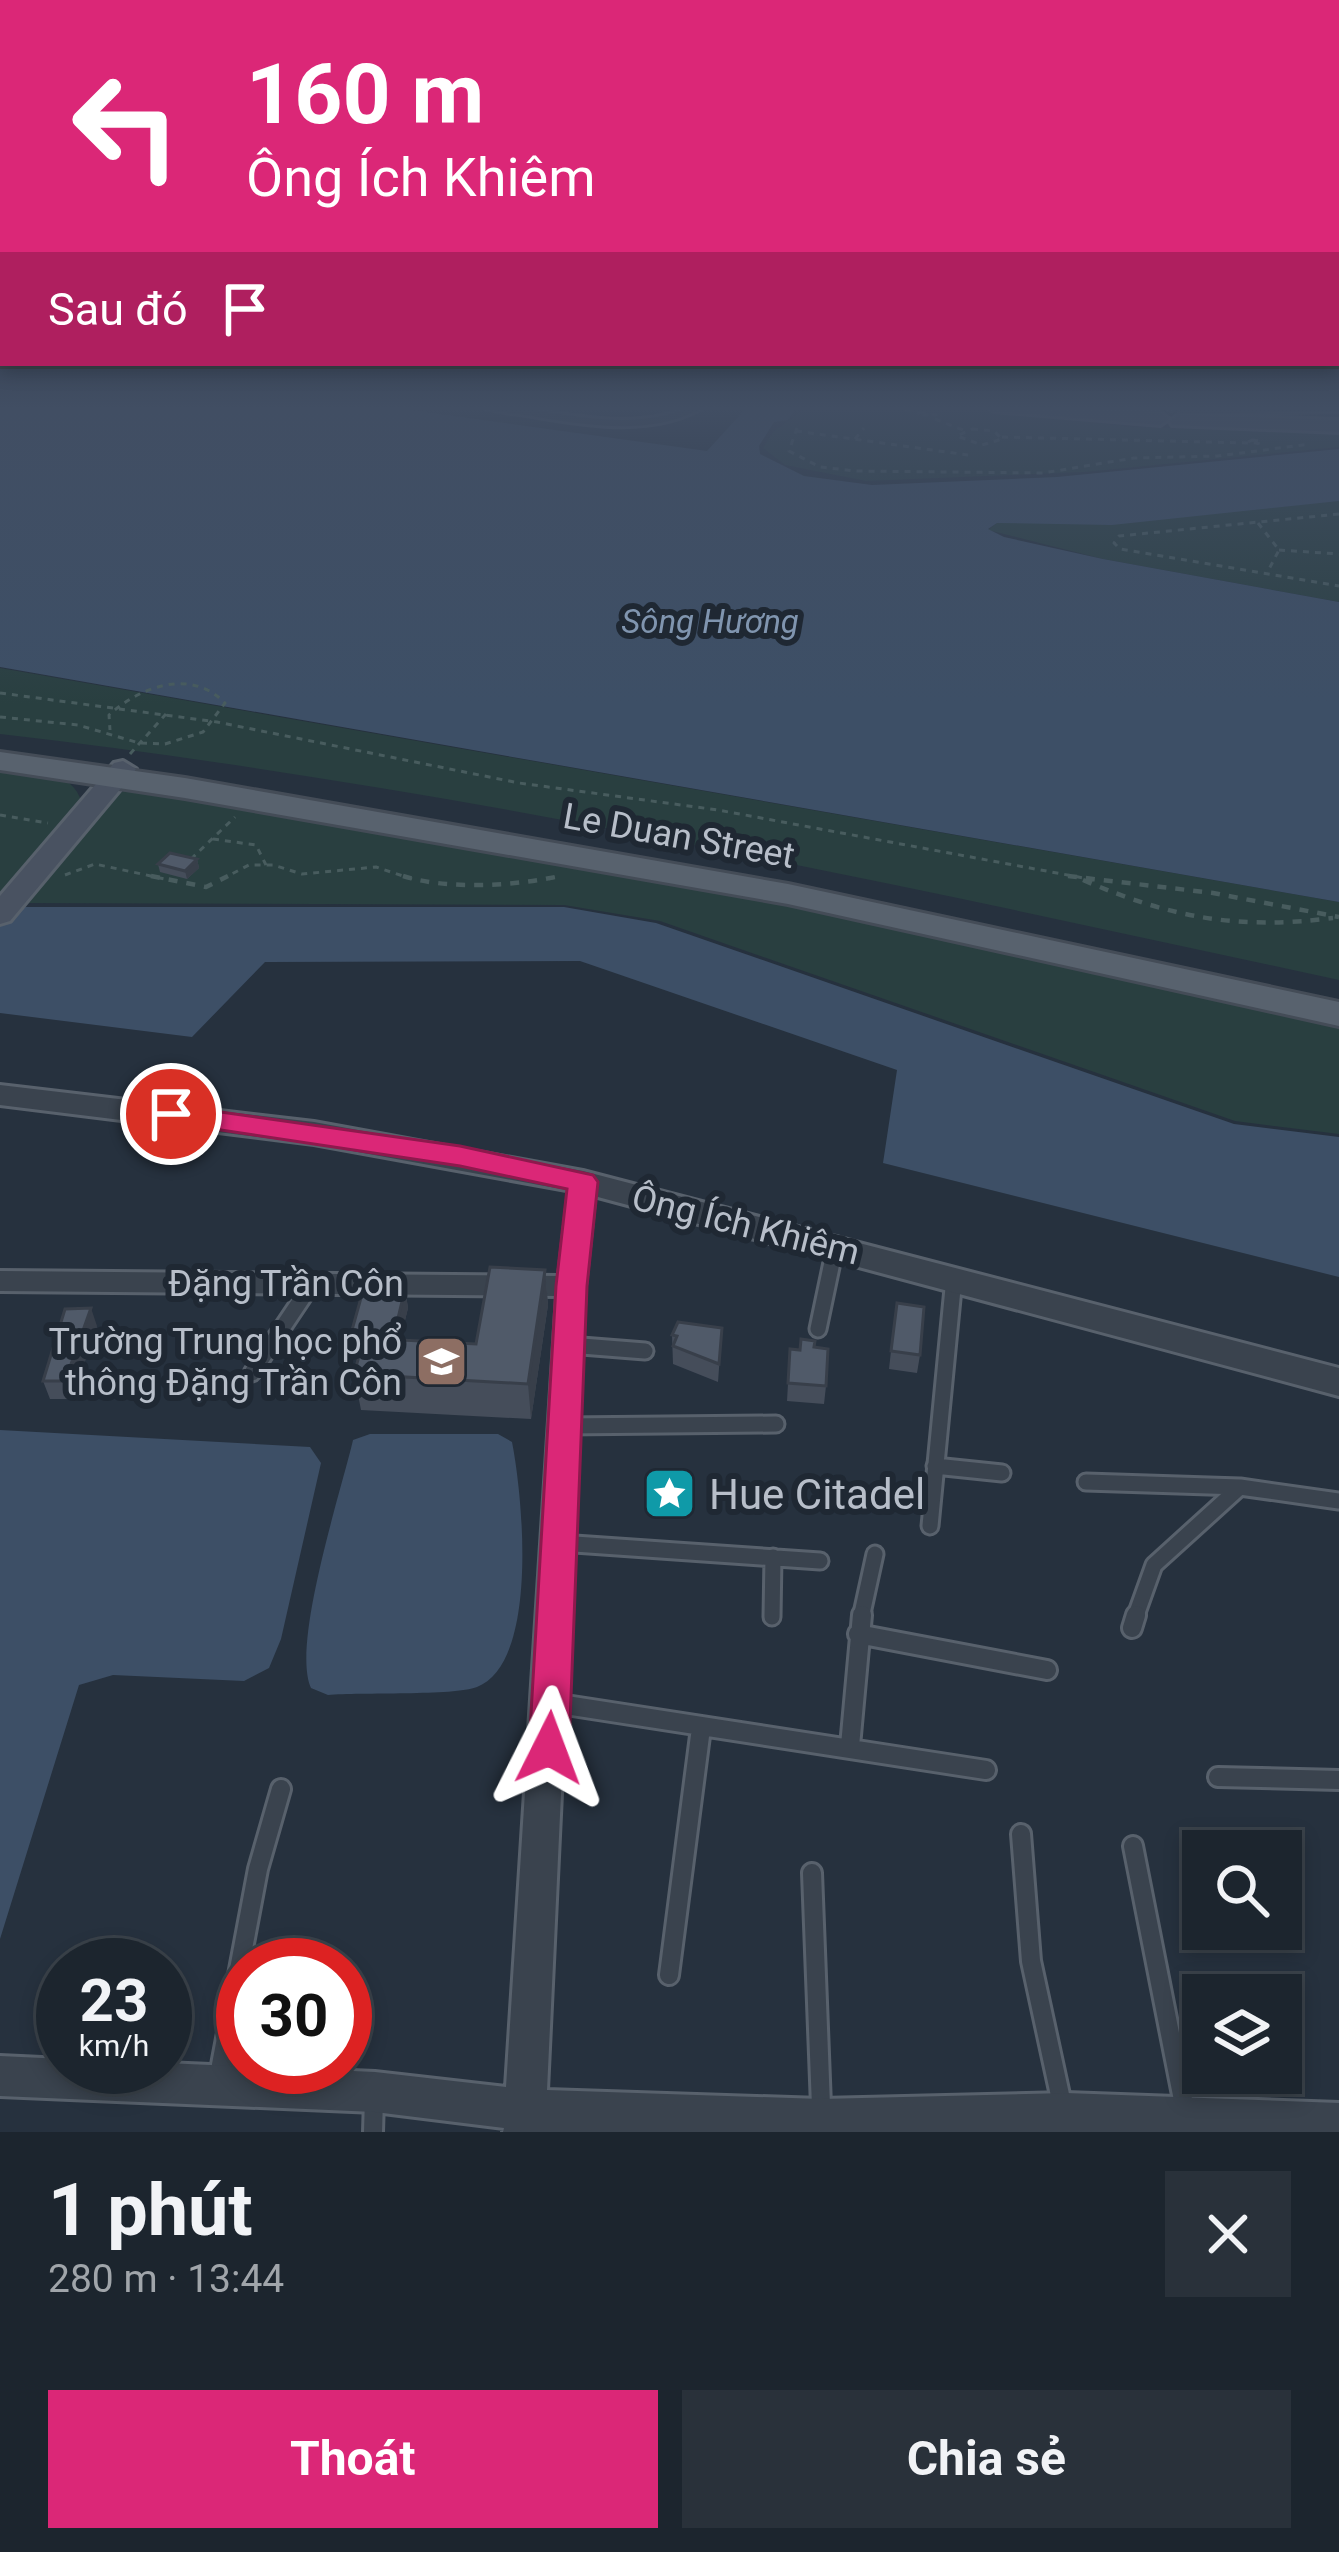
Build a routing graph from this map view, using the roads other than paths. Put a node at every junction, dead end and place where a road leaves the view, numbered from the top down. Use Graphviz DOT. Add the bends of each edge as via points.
graph roads {
  1 [pos="0,752"];
  2 [pos="0,761"];
  3 [pos="127,761"];
  4 [pos="4,910"];
  5 [pos="1339,999"];
  6 [pos="1339,1014"];
  7 [pos="0,1095"];
  8 [pos="583,1182"];
  9 [pos="835,1246"];
  10 [pos="954,1278"];
  11 [pos="0,1281"];
  12 [pos="314,1281"];
  13 [pos="572,1286"];
  14 [pos="818,1329"];
  15 [pos="569,1345"];
  16 [pos="645,1351"];
  17 [pos="252,1373"];
  18 [pos="1339,1382"];
  19 [pos="776,1424"];
  20 [pos="563,1426"];
  21 [pos="935,1466"];
  22 [pos="1002,1473"];
  23 [pos="1085,1482"];
  24 [pos="1240,1487"];
  25 [pos="1339,1501"];
  26 [pos="929,1526"];
  27 [pos="559,1544"];
  28 [pos="875,1554"];
  29 [pos="773,1557"];
  30 [pos="820,1561"];
  31 [pos="772,1617"];
  32 [pos="1132,1628"];
  33 [pos="858,1634"];
  34 [pos="1047,1670"];
  35 [pos="551,1702"];
  36 [pos="701,1728"];
  37 [pos="850,1746"];
  38 [pos="986,1770"];
  39 [pos="1218,1777"];
  40 [pos="1339,1780"];
  41 [pos="281,1789"];
  42 [pos="1022,1834"];
  43 [pos="1132,1846"];
  44 [pos="812,1873"];
  45 [pos="245,1938"];
  46 [pos="669,1975"];
  47 [pos="0,2076"];
  48 [pos="216,2084"];
  49 [pos="274,2094"];
  50 [pos="374,2112"];
  51 [pos="1186,2117"];
  52 [pos="525,2121"];
  53 [pos="1067,2122"];
  54 [pos="1338,2125"];
  55 [pos="821,2126"];
  1 -- 3 [label="main road, Le Duan Street"];
  2 -- 3 [label="main road, Le Duan Street"];
  3 -- 4 [label="main road"];
  3 -- 5 [label="main road, Le Duan Street" via="759,876"];
  3 -- 6 [label="main road, Le Duan Street"];
  7 -- 8 [label="street, Ông Ích Khiêm" via="314,1133"];
  8 -- 9 [label="street, Ông Ích Khiêm"];
  8 -- 13 [label="street"];
  9 -- 10 [label="street, Ông Ích Khiêm"];
  9 -- 14 [label="lane"];
  10 -- 18 [label="street, Ông Ích Khiêm"];
  10 -- 21 [label="lane"];
  11 -- 12 [label="street, Đặng Trần Côn"];
  12 -- 13 [label="street, Đặng Trần Côn"];
  12 -- 17 [label="lane"];
  13 -- 15 [label="street"];
  15 -- 16 [label="lane"];
  15 -- 20 [label="street"];
  19 -- 20 [label="lane"];
  20 -- 27 [label="street"];
  21 -- 22 [label="lane"];
  21 -- 26 [label="lane"];
  23 -- 24 [label="lane"];
  24 -- 25 [label="lane"];
  24 -- 32 [label="lane" via="1154,1565"];
  27 -- 29 [label="lane"];
  27 -- 35 [label="street"];
  28 -- 33 [label="lane"];
  29 -- 30 [label="lane"];
  29 -- 31 [label="lane"];
  33 -- 34 [label="lane"];
  33 -- 37 [label="lane"];
  35 -- 36 [label="lane"];
  35 -- 52 [label="street"];
  36 -- 37 [label="lane"];
  36 -- 46 [label="lane"];
  37 -- 38 [label="lane"];
  39 -- 40 [label="lane"];
  41 -- 45 [label="lane"];
  42 -- 53 [label="lane" via="1031,1961"];
  43 -- 51 [label="lane"];
  44 -- 55 [label="lane"];
  47 -- 48 [label="street"];
  49 -- 50 [label="street"];
  50 -- 52 [label="street"];
  51 -- 53 [label="street"];
  51 -- 54 [label="street"];
  52 -- 55 [label="street"];
  53 -- 55 [label="street"];
}
